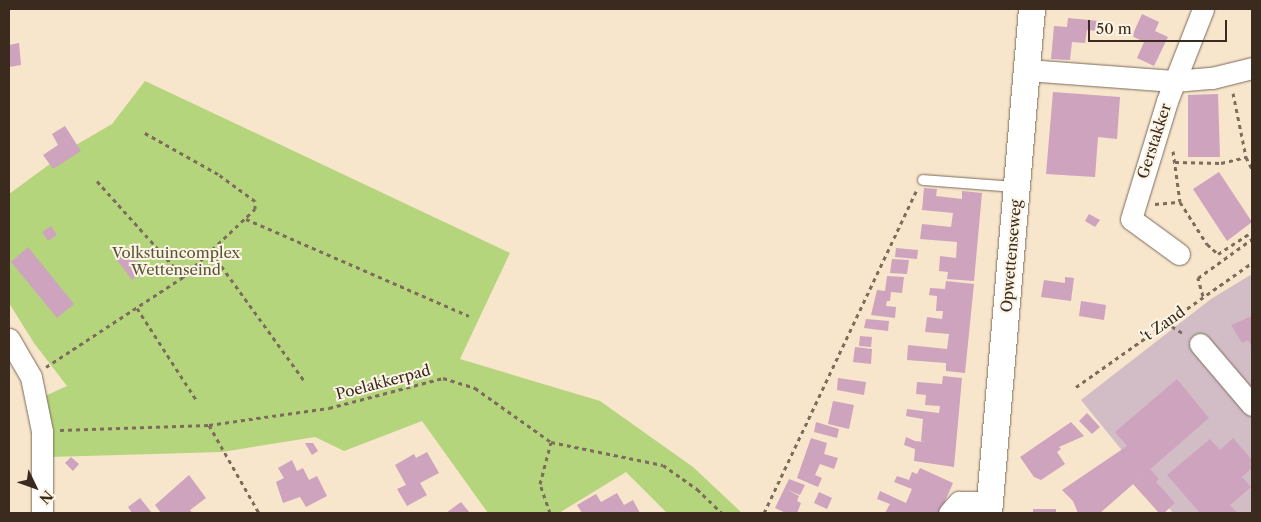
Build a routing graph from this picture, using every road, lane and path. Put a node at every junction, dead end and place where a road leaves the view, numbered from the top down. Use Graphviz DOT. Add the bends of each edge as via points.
graph roads {
  1 [pos="1032,9"];
  2 [pos="1203,9"];
  3 [pos="1252,68"];
  4 [pos="1027,70"];
  5 [pos="1231,73"];
  6 [pos="1174,81"];
  7 [pos="145,133"];
  8 [pos="1172,144"];
  9 [pos="1246,157"];
  10 [pos="1174,162"];
  11 [pos="1252,169"];
  12 [pos="923,180"];
  13 [pos="97,182"];
  14 [pos="1017,187"];
  15 [pos="246,219"];
  16 [pos="1252,232"];
  17 [pos="1252,238"];
  18 [pos="212,253"];
  19 [pos="1179,254"];
  20 [pos="1218,254"];
  21 [pos="1222,258"];
  22 [pos="1252,263"];
  23 [pos="183,277"];
  24 [pos="1203,296"];
  25 [pos="137,308"];
  26 [pos="469,316"];
  27 [pos="9,339"];
  28 [pos="1200,344"];
  29 [pos="31,377"];
  30 [pos="305,382"];
  31 [pos="1076,387"];
  32 [pos="196,400"];
  33 [pos="1252,405"];
  34 [pos="209,425"];
  35 [pos="42,431"];
  36 [pos="551,442"];
  37 [pos="989,508"];
  38 [pos="42,513"];
  39 [pos="259,513"];
  40 [pos="550,513"];
  41 [pos="722,513"];
  42 [pos="764,513"];
  43 [pos="949,513"];
  1 -- 4 [label="street, Opwettenseweg"];
  2 -- 6 [label="street, Gerstakker"];
  3 -- 5 [label="street"];
  4 -- 6 [label="street"];
  4 -- 14 [label="street, Opwettenseweg"];
  5 -- 6 [label="street"];
  5 -- 9 [label="path"];
  6 -- 19 [label="street, Gerstakker" via="1146,162 1131,220"];
  7 -- 15 [label="path" via="218,174 255,201 255,209"];
  8 -- 10 [label="path"];
  9 -- 10 [label="path" via="1222,163"];
  9 -- 11 [label="path"];
  10 -- 20 [label="path" via="1180,202 1207,244"];
  12 -- 14 [label="lane"];
  12 -- 42 [label="path"];
  13 -- 23 [label="path"];
  14 -- 37 [label="street, Opwettenseweg"];
  15 -- 18 [label="path"];
  15 -- 26 [label="path"];
  16 -- 20 [label="path"];
  17 -- 21 [label="path"];
  18 -- 23 [label="path"];
  18 -- 30 [label="path"];
  20 -- 21 [label="path"];
  21 -- 24 [label="path" via="1198,278"];
  22 -- 24 [label="path, 't Zand"];
  23 -- 25 [label="path"];
  24 -- 31 [label="path, 't Zand"];
  25 -- 29 [label="path"];
  25 -- 32 [label="path"];
  27 -- 29 [label="street"];
  28 -- 33 [label="street"];
  29 -- 35 [label="street"];
  34 -- 35 [label="path, Poelakkerpad"];
  34 -- 36 [label="path, Poelakkerpad" via="328,408 443,378 475,388"];
  34 -- 39 [label="path"];
  35 -- 38 [label="street"];
  36 -- 40 [label="path" via="540,484"];
  36 -- 41 [label="path, Poelakkerpad" via="663,465 697,488"];
  37 -- 43 [label="street, Opwettenseweg" via="959,502"];
}
